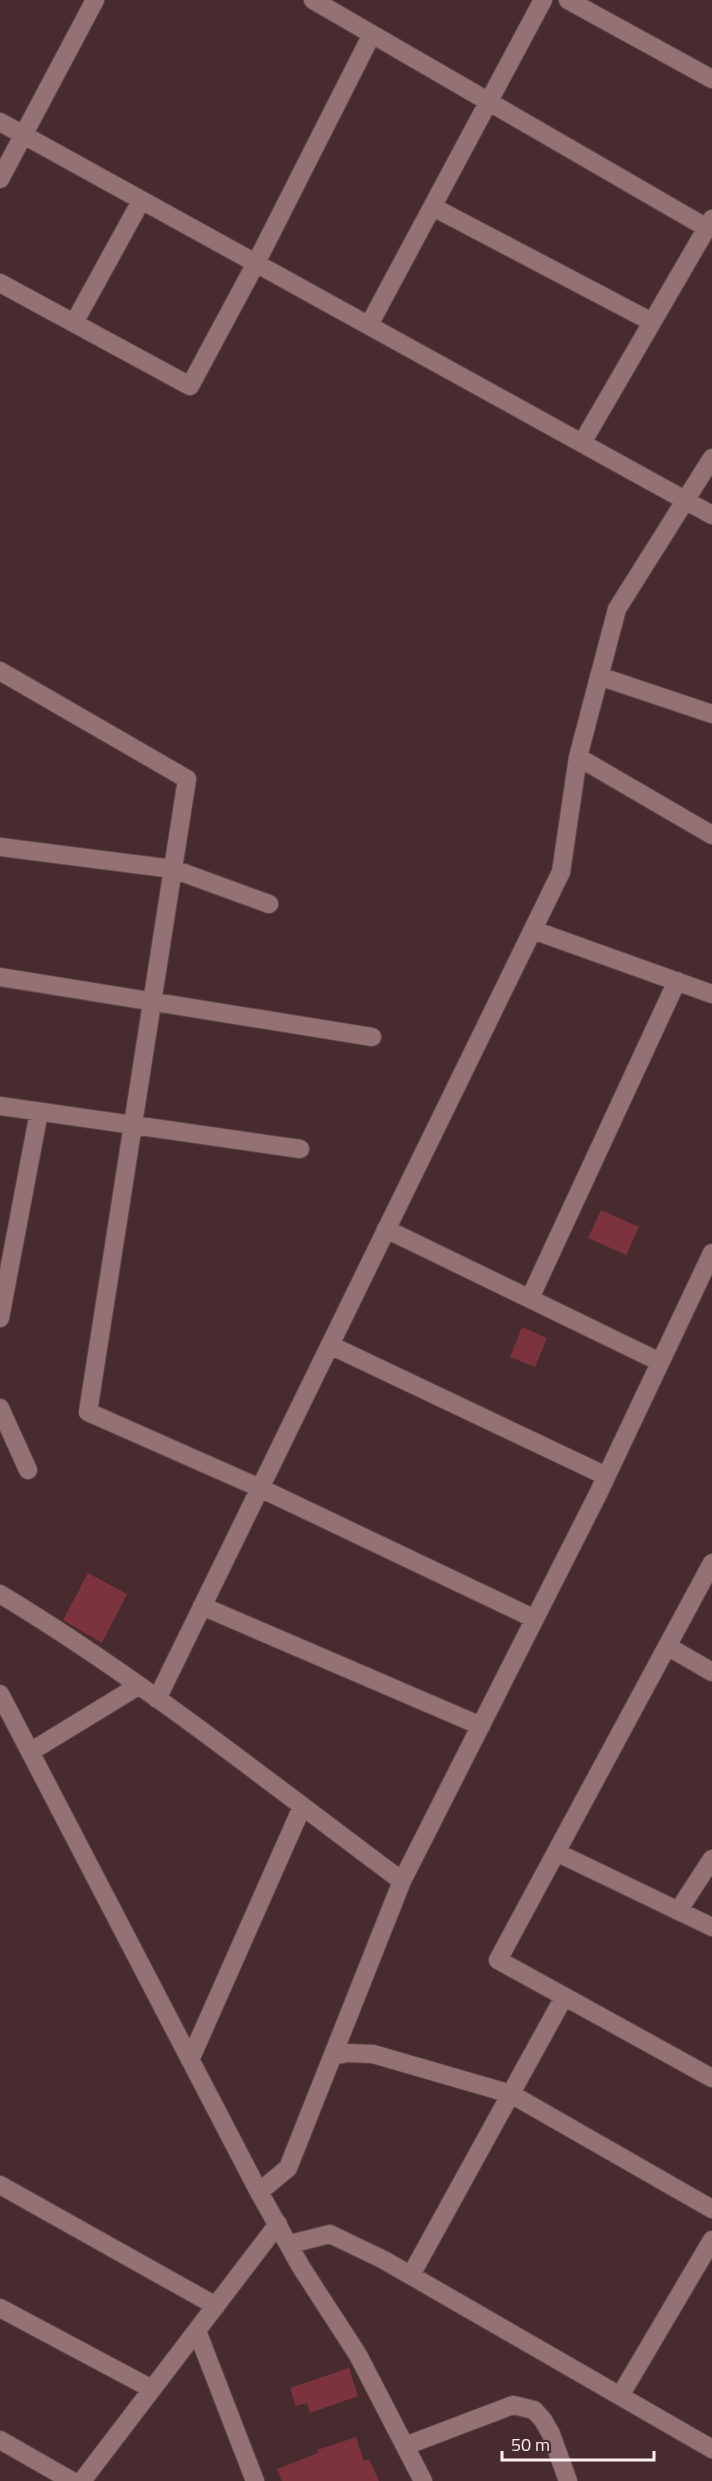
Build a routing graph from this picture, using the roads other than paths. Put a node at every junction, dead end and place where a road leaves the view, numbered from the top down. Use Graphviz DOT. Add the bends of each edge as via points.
graph roads {
  1 [pos="95,0"];
  2 [pos="313,0"];
  3 [pos="543,0"];
  4 [pos="567,0"];
  5 [pos="372,34"];
  6 [pos="712,79"];
  7 [pos="489,102"];
  8 [pos="0,122"];
  9 [pos="24,136"];
  10 [pos="0,179"];
  11 [pos="141,201"];
  12 [pos="433,207"];
  13 [pos="710,224"];
  14 [pos="256,263"];
  15 [pos="0,283"];
  16 [pos="74,322"];
  17 [pos="652,322"];
  18 [pos="369,326"];
  19 [pos="582,443"];
  20 [pos="712,458"];
  21 [pos="685,500"];
  22 [pos="712,515"];
  23 [pos="0,671"];
  24 [pos="599,676"];
  25 [pos="712,714"];
  26 [pos="578,757"];
  27 [pos="712,836"];
  28 [pos="0,847"];
  29 [pos="173,868"];
  30 [pos="269,904"];
  31 [pos="533,930"];
  32 [pos="0,977"];
  33 [pos="677,981"];
  34 [pos="712,994"];
  35 [pos="153,1001"];
  36 [pos="372,1037"];
  37 [pos="0,1106"];
  38 [pos="39,1112"];
  39 [pos="134,1125"];
  40 [pos="300,1149"];
  41 [pos="386,1229"];
  42 [pos="712,1253"];
  43 [pos="530,1298"];
  44 [pos="0,1318"];
  45 [pos="330,1345"];
  46 [pos="660,1362"];
  47 [pos="0,1408"];
  48 [pos="28,1470"];
  49 [pos="606,1476"];
  50 [pos="260,1488"];
  51 [pos="712,1563"];
  52 [pos="0,1594"];
  53 [pos="202,1605"];
  54 [pos="535,1618"];
  55 [pos="667,1646"];
  56 [pos="712,1671"];
  57 [pos="138,1686"];
  58 [pos="0,1694"];
  59 [pos="157,1699"];
  60 [pos="481,1726"];
  61 [pos="30,1752"];
  62 [pos="302,1807"];
  63 [pos="556,1852"];
  64 [pos="712,1859"];
  65 [pos="402,1881"];
  66 [pos="678,1911"];
  67 [pos="712,1927"];
  68 [pos="564,1997"];
  69 [pos="333,2056"];
  70 [pos="190,2060"];
  71 [pos="712,2078"];
  72 [pos="511,2094"];
  73 [pos="0,2185"];
  74 [pos="259,2192"];
  75 [pos="712,2209"];
  76 [pos="278,2224"];
  77 [pos="712,2240"];
  78 [pos="290,2244"];
  79 [pos="411,2275"];
  80 [pos="216,2306"];
  81 [pos="0,2308"];
  82 [pos="197,2331"];
  83 [pos="152,2389"];
  84 [pos="620,2396"];
  85 [pos="0,2440"];
  86 [pos="405,2446"];
  87 [pos="712,2449"];
  88 [pos="72,2481"];
  89 [pos="82,2481"];
  90 [pos="255,2481"];
  91 [pos="423,2481"];
  92 [pos="568,2481"];
  1 -- 9 [label="street"];
  2 -- 5 [label="street"];
  3 -- 7 [label="street"];
  4 -- 6 [label="street"];
  5 -- 7 [label="street"];
  5 -- 14 [label="street"];
  7 -- 12 [label="street"];
  7 -- 13 [label="street"];
  8 -- 9 [label="street"];
  9 -- 10 [label="street"];
  9 -- 11 [label="street"];
  11 -- 14 [label="street"];
  11 -- 16 [label="street"];
  12 -- 17 [label="street"];
  12 -- 18 [label="street"];
  13 -- 17 [label="street"];
  14 -- 16 [label="street" via="190,386"];
  14 -- 18 [label="street"];
  15 -- 16 [label="street"];
  17 -- 19 [label="street"];
  18 -- 19 [label="street"];
  19 -- 21 [label="street"];
  20 -- 21 [label="street"];
  21 -- 22 [label="street"];
  21 -- 24 [label="street" via="617,609"];
  23 -- 29 [label="street" via="187,780"];
  24 -- 25 [label="street"];
  24 -- 26 [label="street"];
  26 -- 27 [label="street"];
  26 -- 31 [label="street" via="561,872"];
  28 -- 29 [label="street"];
  29 -- 30 [label="street"];
  29 -- 35 [label="street"];
  31 -- 33 [label="street"];
  31 -- 41 [label="street"];
  32 -- 35 [label="street"];
  33 -- 34 [label="street"];
  33 -- 43 [label="street"];
  35 -- 36 [label="street"];
  35 -- 39 [label="street"];
  37 -- 38 [label="street"];
  38 -- 39 [label="street"];
  38 -- 44 [label="street"];
  39 -- 40 [label="street"];
  39 -- 50 [label="street" via="88,1412"];
  41 -- 43 [label="street"];
  41 -- 45 [label="street"];
  42 -- 46 [label="street"];
  43 -- 46 [label="street"];
  45 -- 49 [label="street"];
  45 -- 50 [label="street"];
  46 -- 49 [label="street"];
  47 -- 48 [label="street"];
  49 -- 54 [label="street"];
  50 -- 53 [label="street"];
  50 -- 54 [label="street"];
  51 -- 55 [label="street"];
  52 -- 57 [label="street" via="60,1630"];
  53 -- 59 [label="street"];
  53 -- 60 [label="street"];
  54 -- 60 [label="street"];
  55 -- 56 [label="street"];
  55 -- 63 [label="street"];
  57 -- 59 [label="street"];
  57 -- 61 [label="street"];
  58 -- 61 [label="street"];
  59 -- 62 [label="street"];
  60 -- 65 [label="street"];
  61 -- 70 [label="street"];
  62 -- 65 [label="street"];
  62 -- 70 [label="street"];
  63 -- 66 [label="street"];
  63 -- 68 [label="street" via="498,1960"];
  64 -- 66 [label="street"];
  65 -- 69 [label="street"];
  66 -- 67 [label="street"];
  68 -- 71 [label="street"];
  68 -- 72 [label="street"];
  69 -- 72 [label="street" via="373,2054"];
  69 -- 74 [label="street" via="288,2168"];
  70 -- 74 [label="street"];
  72 -- 75 [label="street"];
  72 -- 79 [label="street"];
  73 -- 80 [label="street"];
  74 -- 76 [label="street"];
  76 -- 78 [label="street"];
  76 -- 80 [label="street"];
  77 -- 84 [label="street"];
  78 -- 79 [label="street" via="330,2234"];
  78 -- 86 [label="street" via="358,2355"];
  79 -- 84 [label="street"];
  80 -- 82 [label="street"];
  81 -- 83 [label="street"];
  82 -- 83 [label="street"];
  82 -- 90 [label="street"];
  83 -- 89 [label="street"];
  84 -- 87 [label="street"];
  85 -- 88 [label="street"];
  86 -- 91 [label="street"];
  86 -- 92 [label="street" via="513,2405 534,2410 543,2420"];
}
